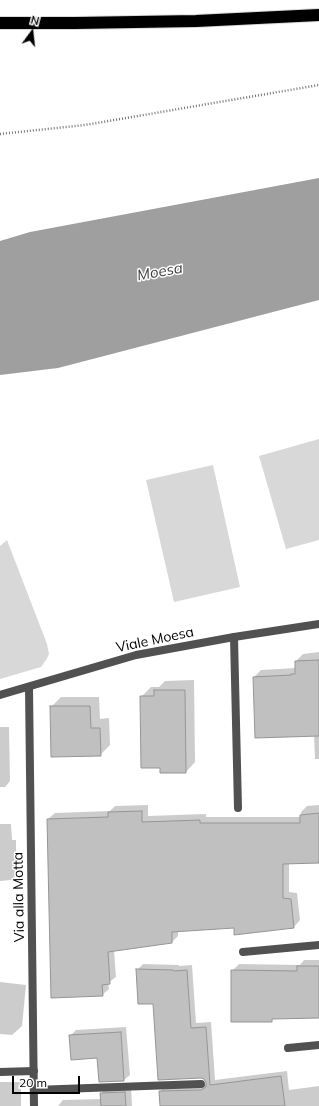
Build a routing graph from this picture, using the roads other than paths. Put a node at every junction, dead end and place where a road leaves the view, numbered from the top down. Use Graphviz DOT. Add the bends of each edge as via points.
graph roads {
  1 [pos="319,15"];
  2 [pos="0,23"];
  3 [pos="319,624"];
  4 [pos="234,637"];
  5 [pos="30,687"];
  6 [pos="0,695"];
  7 [pos="238,808"];
  8 [pos="319,946"];
  9 [pos="243,952"];
  10 [pos="319,1045"];
  11 [pos="288,1048"];
  12 [pos="34,1071"];
  13 [pos="0,1072"];
  14 [pos="201,1084"];
  15 [pos="34,1090"];
  16 [pos="34,1106"];
  1 -- 2 [label="highway" via="188,21"];
  3 -- 4 [label="street, Viale Moesa"];
  4 -- 5 [label="street, Viale Moesa" via="136,656"];
  4 -- 7 [label="street"];
  5 -- 6 [label="street, Viale Moesa"];
  5 -- 12 [label="street, Via alla Motta"];
  8 -- 9 [label="street"];
  10 -- 11 [label="street"];
  12 -- 13 [label="street"];
  12 -- 15 [label="street, Via alla Motta"];
  14 -- 15 [label="street"];
  15 -- 16 [label="street, Via alla Motta"];
}
